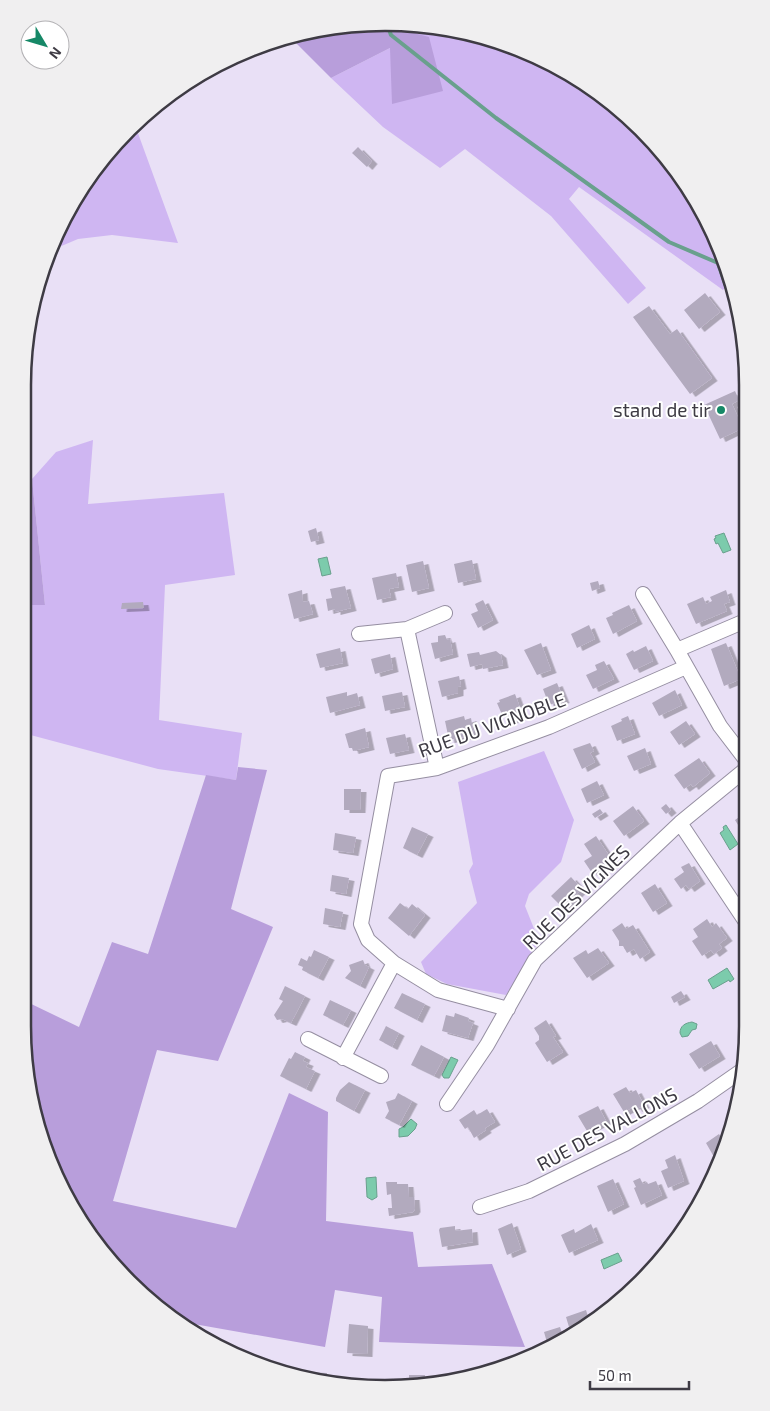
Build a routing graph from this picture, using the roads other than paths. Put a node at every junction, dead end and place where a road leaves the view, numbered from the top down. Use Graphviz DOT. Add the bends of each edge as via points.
graph roads {
  1 [pos="643,594"];
  2 [pos="445,612"];
  3 [pos="739,624"];
  4 [pos="407,629"];
  5 [pos="359,634"];
  6 [pos="677,650"];
  7 [pos="686,667"];
  8 [pos="739,751"];
  9 [pos="437,768"];
  10 [pos="739,775"];
  11 [pos="680,823"];
  12 [pos="739,912"];
  13 [pos="394,963"];
  14 [pos="508,1009"];
  15 [pos="308,1039"];
  16 [pos="343,1058"];
  17 [pos="735,1075"];
  18 [pos="381,1076"];
  19 [pos="447,1104"];
  20 [pos="480,1207"];
  1 -- 6 [label="street"];
  2 -- 4 [label="street"];
  3 -- 6 [label="street"];
  4 -- 5 [label="street"];
  4 -- 9 [label="street"];
  6 -- 7 [label="street"];
  7 -- 8 [label="street" via="720,726"];
  7 -- 9 [label="street, RUE DU VIGNOBLE" via="550,727"];
  9 -- 13 [label="street, RUE DU VIGNOBLE" via="388,776 361,924 368,940"];
  10 -- 11 [label="street, RUE DES VIGNES"];
  11 -- 12 [label="street"];
  11 -- 14 [label="street, RUE DES VIGNES" via="535,960"];
  13 -- 14 [label="street, RUE DU VIGNOBLE" via="438,990"];
  13 -- 16 [label="street"];
  14 -- 19 [label="street, RUE DES VIGNES" via="488,1045"];
  15 -- 16 [label="street"];
  16 -- 18 [label="street"];
  17 -- 20 [label="street, RUE DES VALLONS" via="625,1144 529,1191"];
}
